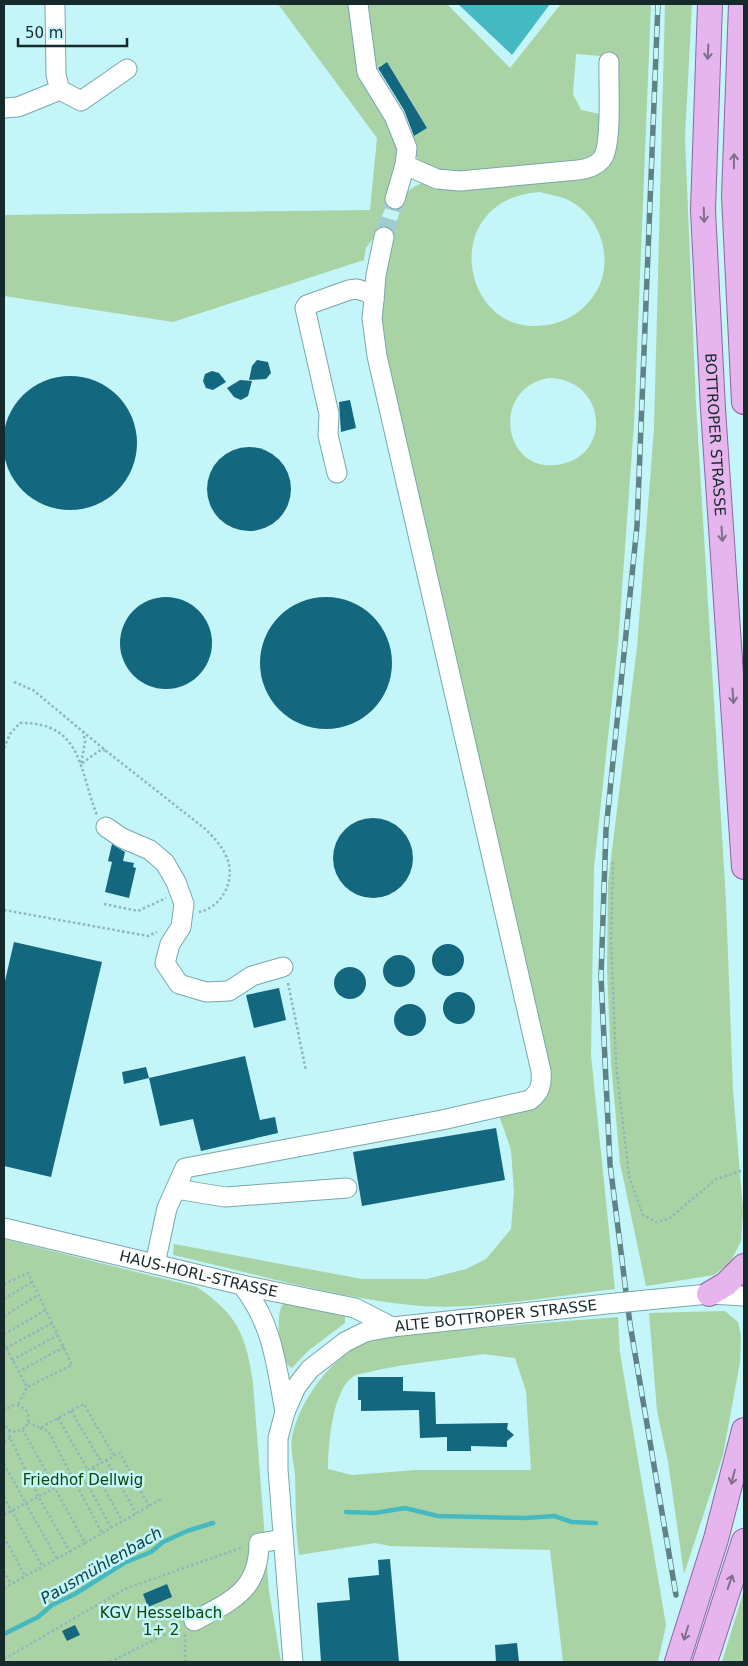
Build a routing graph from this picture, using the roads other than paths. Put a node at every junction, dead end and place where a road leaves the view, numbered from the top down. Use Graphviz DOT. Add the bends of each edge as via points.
graph roads {
  1 [pos="358,4"];
  2 [pos="710,4"];
  3 [pos="54,6"];
  4 [pos="741,8"];
  5 [pos="741,59"];
  6 [pos="609,62"];
  7 [pos="127,69"];
  8 [pos="60,90"];
  9 [pos="4,108"];
  10 [pos="405,165"];
  11 [pos="395,199"];
  12 [pos="384,237"];
  13 [pos="374,300"];
  14 [pos="744,402"];
  15 [pos="338,473"];
  16 [pos="106,827"];
  17 [pos="744,866"];
  18 [pos="283,967"];
  19 [pos="347,1188"];
  20 [pos="176,1189"];
  21 [pos="4,1228"];
  22 [pos="155,1264"];
  23 [pos="744,1266"];
  24 [pos="242,1285"];
  25 [pos="709,1294"];
  26 [pos="744,1296"];
  27 [pos="392,1327"];
  28 [pos="285,1412"];
  29 [pos="744,1430"];
  30 [pos="283,1539"];
  31 [pos="744,1541"];
  32 [pos="192,1623"];
  33 [pos="293,1662"];
  34 [pos="677,1662"];
  35 [pos="705,1662"];
  1 -- 10 [label="street" via="367,72 402,132 407,148"];
  2 -- 17 [label="main road, BOTTROPER STRASSE, one-way" via="703,210"];
  3 -- 8 [label="street" via="56,75"];
  4 -- 5 [label="main road, BOTTROPER STRASSE"];
  14 -- 5 [label="main road, BOTTROPER STRASSE, one-way" via="734,196"];
  6 -- 10 [label="street" via="608,146 595,165 578,170 460,181 437,179"];
  7 -- 8 [label="street" via="81,101"];
  8 -- 9 [label="street" via="46,98"];
  10 -- 11 [label="street"];
  12 -- 13 [label="street"];
  13 -- 15 [label="street" via="363,290 349,290 305,308"];
  13 -- 20 [label="street" via="372,318 377,356 542,1083 530,1100 442,1120 185,1168"];
  16 -- 18 [label="street" via="150,850 165,863 176,882 184,904 181,927 170,944 165,963 180,984 206,992 230,991 252,976"];
  19 -- 20 [label="street" via="225,1197"];
  20 -- 22 [label="street" via="167,1208"];
  21 -- 22 [label="street, HAUS-HORL-STRASSE"];
  22 -- 24 [label="street, HAUS-HORL-STRASSE"];
  23 -- 25 [label="main road" via="726,1284"];
  24 -- 27 [label="street, HAUS-HORL-STRASSE" via="355,1308"];
  24 -- 28 [label="street, ALTE BOTTROPER STRASSE" via="257,1305 271,1339"];
  25 -- 26 [label="street, ALTE BOTTROPER STRASSE"];
  25 -- 27 [label="street, ALTE BOTTROPER STRASSE, bridge"];
  27 -- 28 [label="street, ALTE BOTTROPER STRASSE" via="365,1332 327,1355 296,1387"];
  28 -- 30 [label="street, ALTE BOTTROPER STRASSE" via="278,1438"];
  29 -- 34 [label="main road, one-way" via="716,1539"];
  30 -- 32 [label="street" via="259,1543 259,1561 246,1588 239,1596"];
  30 -- 33 [label="street, ALTE BOTTROPER STRASSE"];
  35 -- 31 [label="main road, one-way"];
}
